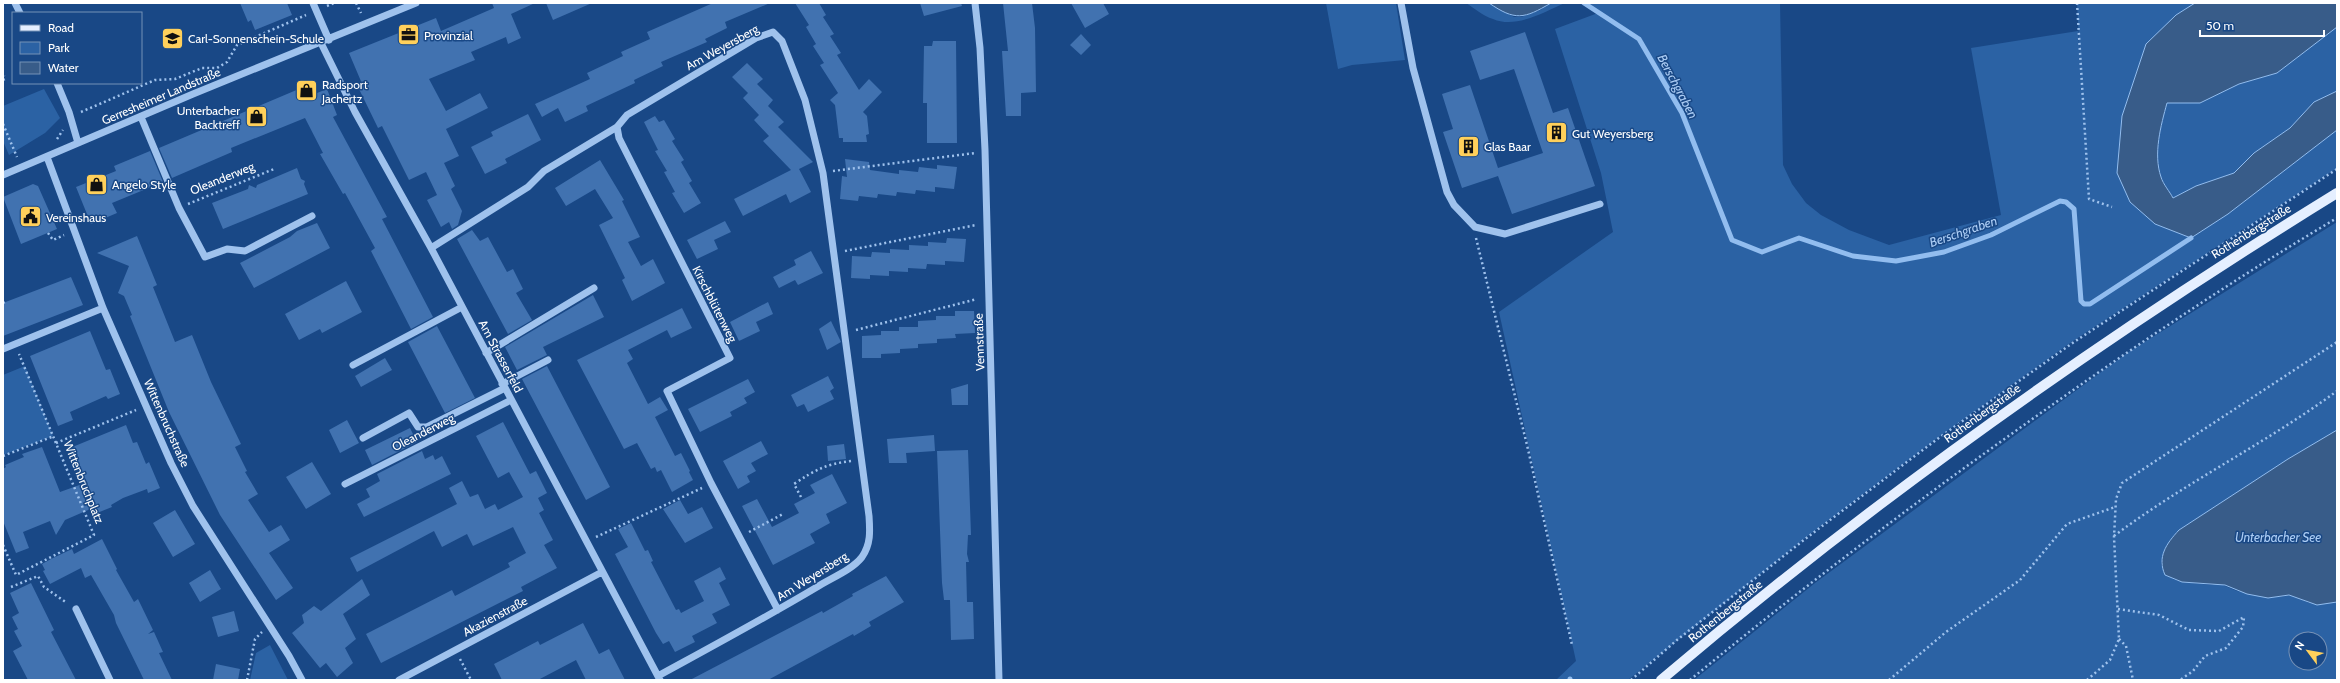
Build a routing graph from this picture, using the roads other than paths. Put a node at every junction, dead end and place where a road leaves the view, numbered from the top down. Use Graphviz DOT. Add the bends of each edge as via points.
graph roads {
  1 [pos="15,3"];
  2 [pos="313,3"];
  3 [pos="416,3"];
  4 [pos="975,3"];
  5 [pos="1401,3"];
  6 [pos="20,12"];
  7 [pos="329,40"];
  8 [pos="321,43"];
  9 [pos="57,84"];
  10 [pos="141,117"];
  11 [pos="617,127"];
  12 [pos="78,142"];
  13 [pos="48,157"];
  14 [pos="3,175"];
  15 [pos="2337,193"];
  16 [pos="1600,204"];
  17 [pos="312,216"];
  18 [pos="431,248"];
  19 [pos="594,288"];
  20 [pos="462,307"];
  21 [pos="103,308"];
  22 [pos="3,349"];
  23 [pos="486,353"];
  24 [pos="548,360"];
  25 [pos="353,366"];
  26 [pos="504,386"];
  27 [pos="511,400"];
  28 [pos="363,438"];
  29 [pos="345,484"];
  30 [pos="602,572"];
  31 [pos="76,609"];
  32 [pos="778,610"];
  33 [pos="659,678"];
  34 [pos="110,680"];
  35 [pos="302,680"];
  36 [pos="399,680"];
  37 [pos="999,680"];
  38 [pos="1661,680"];
  1 -- 6 [label="street"];
  2 -- 7 [label="street"];
  3 -- 7 [label="street, Gerresheimer Landstraße"];
  4 -- 37 [label="street, Vennstraße" via="985,150"];
  5 -- 16 [label="street" via="1413,68 1447,192 1454,205 1474,227 1505,234"];
  7 -- 8 [label="street, Gerresheimer Landstraße"];
  8 -- 10 [label="street, Gerresheimer Landstraße"];
  8 -- 18 [label="street, Am Strasserfeld" via="355,112"];
  9 -- 12 [label="street"];
  10 -- 12 [label="street, Gerresheimer Landstraße"];
  10 -- 17 [label="street, Oleanderweg" via="179,208 205,257 227,249 245,251"];
  11 -- 18 [label="street" via="544,171 528,187"];
  11 -- 32 [label="street, Kirschblütenweg" via="619,138 730,358 668,391 711,483"];
  11 -- 32 [label="street, Am Weyersberg" via="627,115 756,38 773,32 782,41 805,100 823,173 870,532 868,545 861,557"];
  12 -- 13 [label="street, Gerresheimer Landstraße"];
  13 -- 14 [label="street, Gerresheimer Landstraße"];
  13 -- 21 [label="street, Wittenbruchstraße"];
  15 -- 38 [label="main road, Rothenbergstraße" via="2247,248 2071,365 1822,548"];
  18 -- 20 [label="street, Am Strasserfeld"];
  19 -- 23 [label="street"];
  20 -- 23 [label="street, Am Strasserfeld"];
  20 -- 25 [label="street"];
  21 -- 22 [label="street"];
  21 -- 35 [label="street, Wittenbruchstraße" via="171,463 193,506"];
  23 -- 26 [label="street, Am Strasserfeld"];
  24 -- 26 [label="street"];
  26 -- 27 [label="street, Am Strasserfeld"];
  26 -- 28 [label="street" via="427,427 418,427 409,414"];
  27 -- 29 [label="street, Oleanderweg"];
  27 -- 30 [label="street, Am Strasserfeld"];
  30 -- 33 [label="street, Am Strasserfeld"];
  30 -- 36 [label="street, Akazienstraße"];
  31 -- 34 [label="street"];
  32 -- 33 [label="street, Am Weyersberg"];
}
